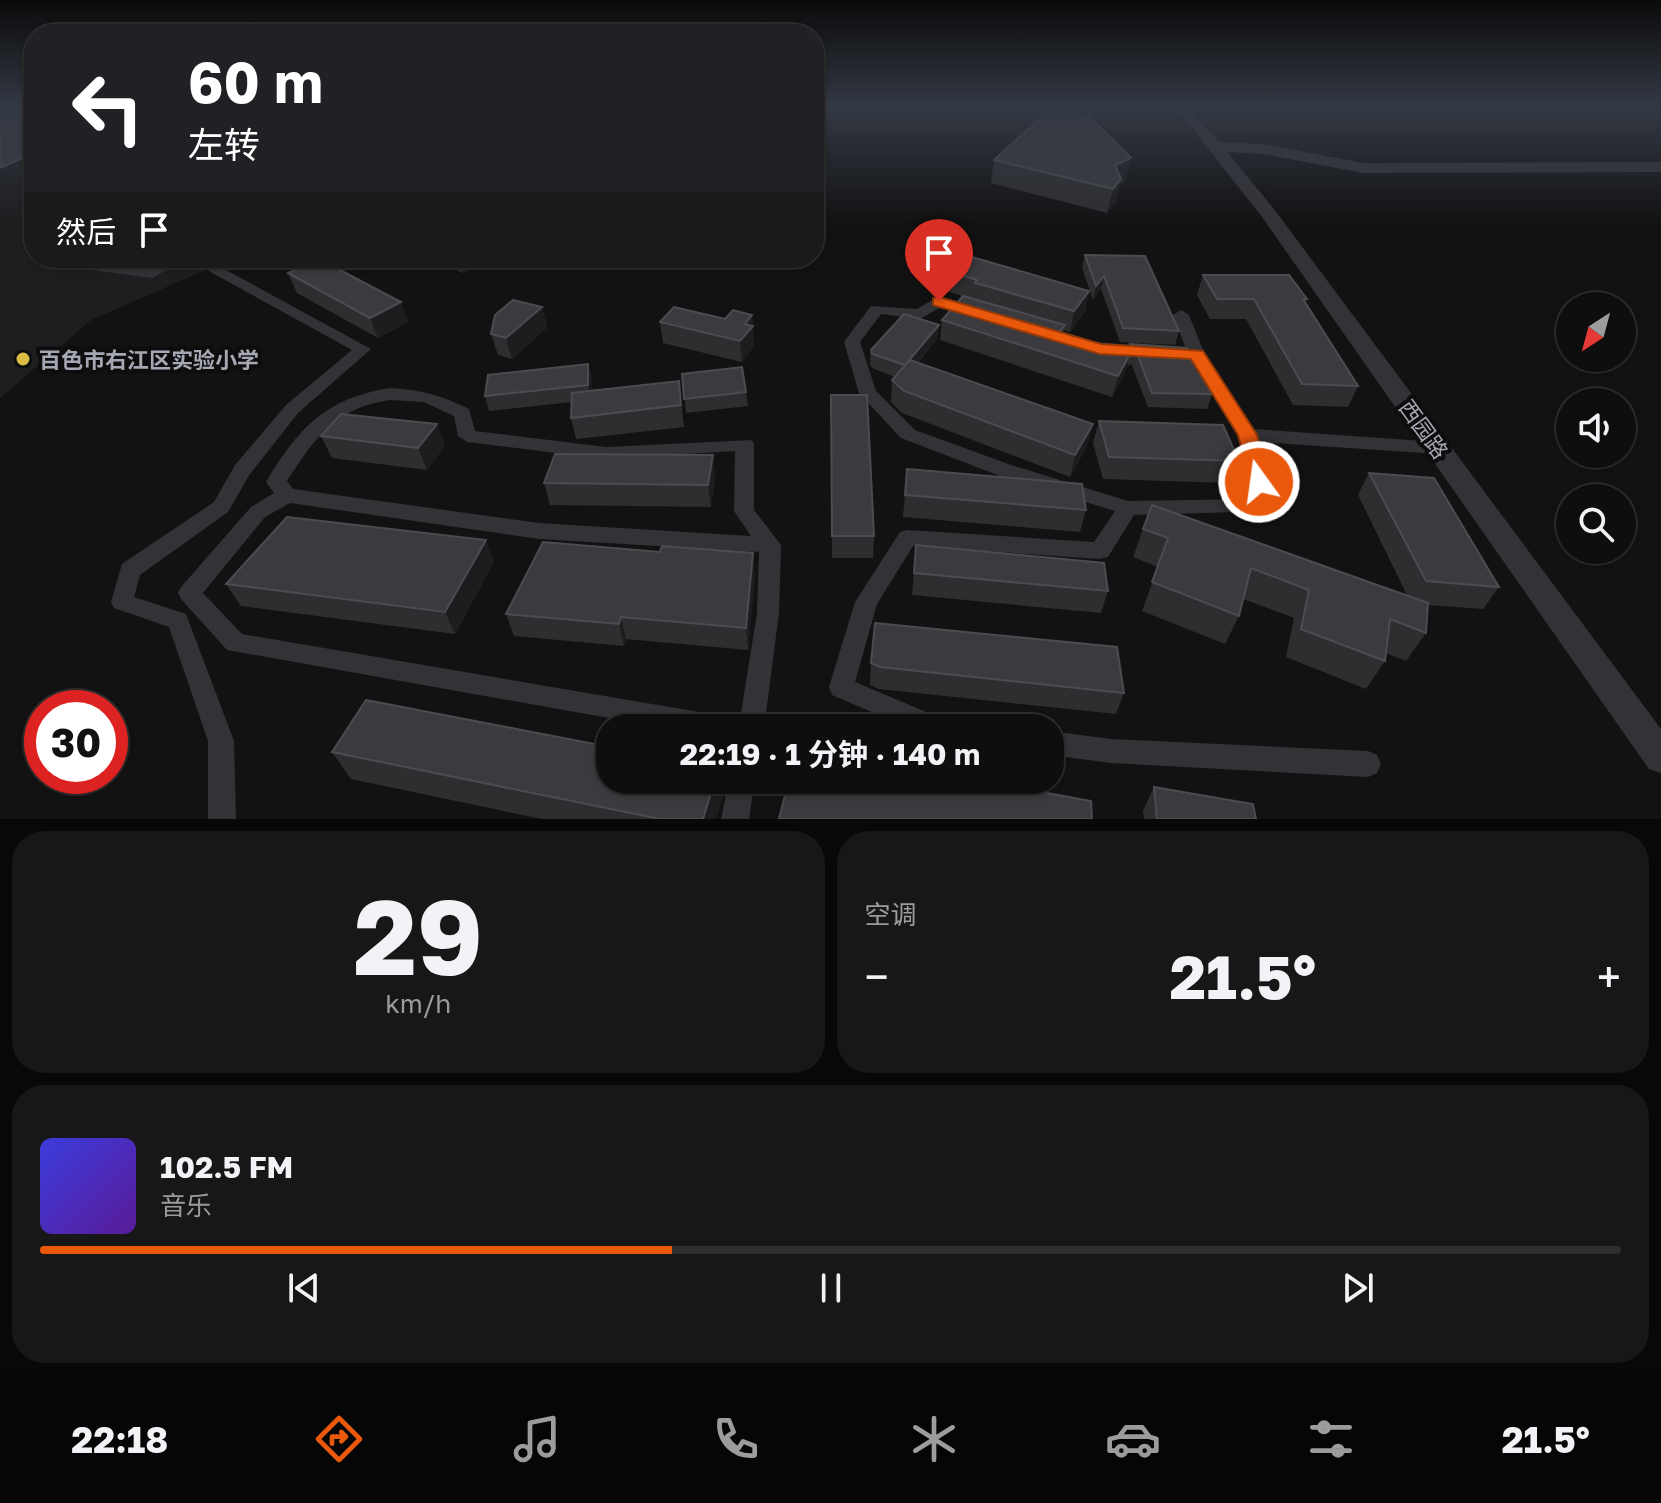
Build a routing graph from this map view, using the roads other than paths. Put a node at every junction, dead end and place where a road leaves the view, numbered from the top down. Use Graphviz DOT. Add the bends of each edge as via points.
graph roads {
  1 [pos="1215,147"];
  2 [pos="1661,167"];
  3 [pos="107,268"];
  4 [pos="163,268"];
  5 [pos="218,268"];
  6 [pos="1181,315"];
  7 [pos="998,319"];
  8 [pos="1071,340"];
  9 [pos="1197,355"];
  10 [pos="1248,435"];
  11 [pos="1438,448"];
  12 [pos="286,495"];
  13 [pos="1128,508"];
  14 [pos="770,545"];
  15 [pos="650,714"];
  16 [pos="753,714"];
  17 [pos="904,714"];
  18 [pos="1064,745"];
  19 [pos="1661,757"];
  20 [pos="1368,764"];
  21 [pos="739,794"];
  22 [pos="222,819"];
  23 [pos="735,819"];
  1 -- 2 [label="street" via="1263,149 1363,168"];
  1 -- 11 [label="street, 西园路"];
  3 -- 4 [label="street" via="152,274"];
  5 -- 22 [label="street" via="214,270 363,349 292,409 242,470 221,507 130,570 122,602 178,621 221,741"];
  6 -- 9 [label="street"];
  7 -- 13 [label="street" via="939,301 920,314 877,309 852,342 868,393 908,434"];
  8 -- 9 [label="street" via="1100,349"];
  9 -- 10 [label="street"];
  10 -- 11 [label="street"];
  10 -- 13 [label="street" via="1265,506"];
  11 -- 19 [label="street, 西园路"];
  12 -- 14 [label="street" via="539,531"];
  12 -- 14 [label="street" via="276,482 319,424 360,399 402,392 441,399 463,413 467,436 511,443 606,453 745,444 744,511"];
  12 -- 15 [label="street" via="258,512 189,593 235,643"];
  13 -- 17 [label="street" via="1100,551 907,538 866,602 841,687"];
  14 -- 16 [label="street" via="768,613"];
  18 -- 20 [label="street"];
  21 -- 23 [label="street"];
}
